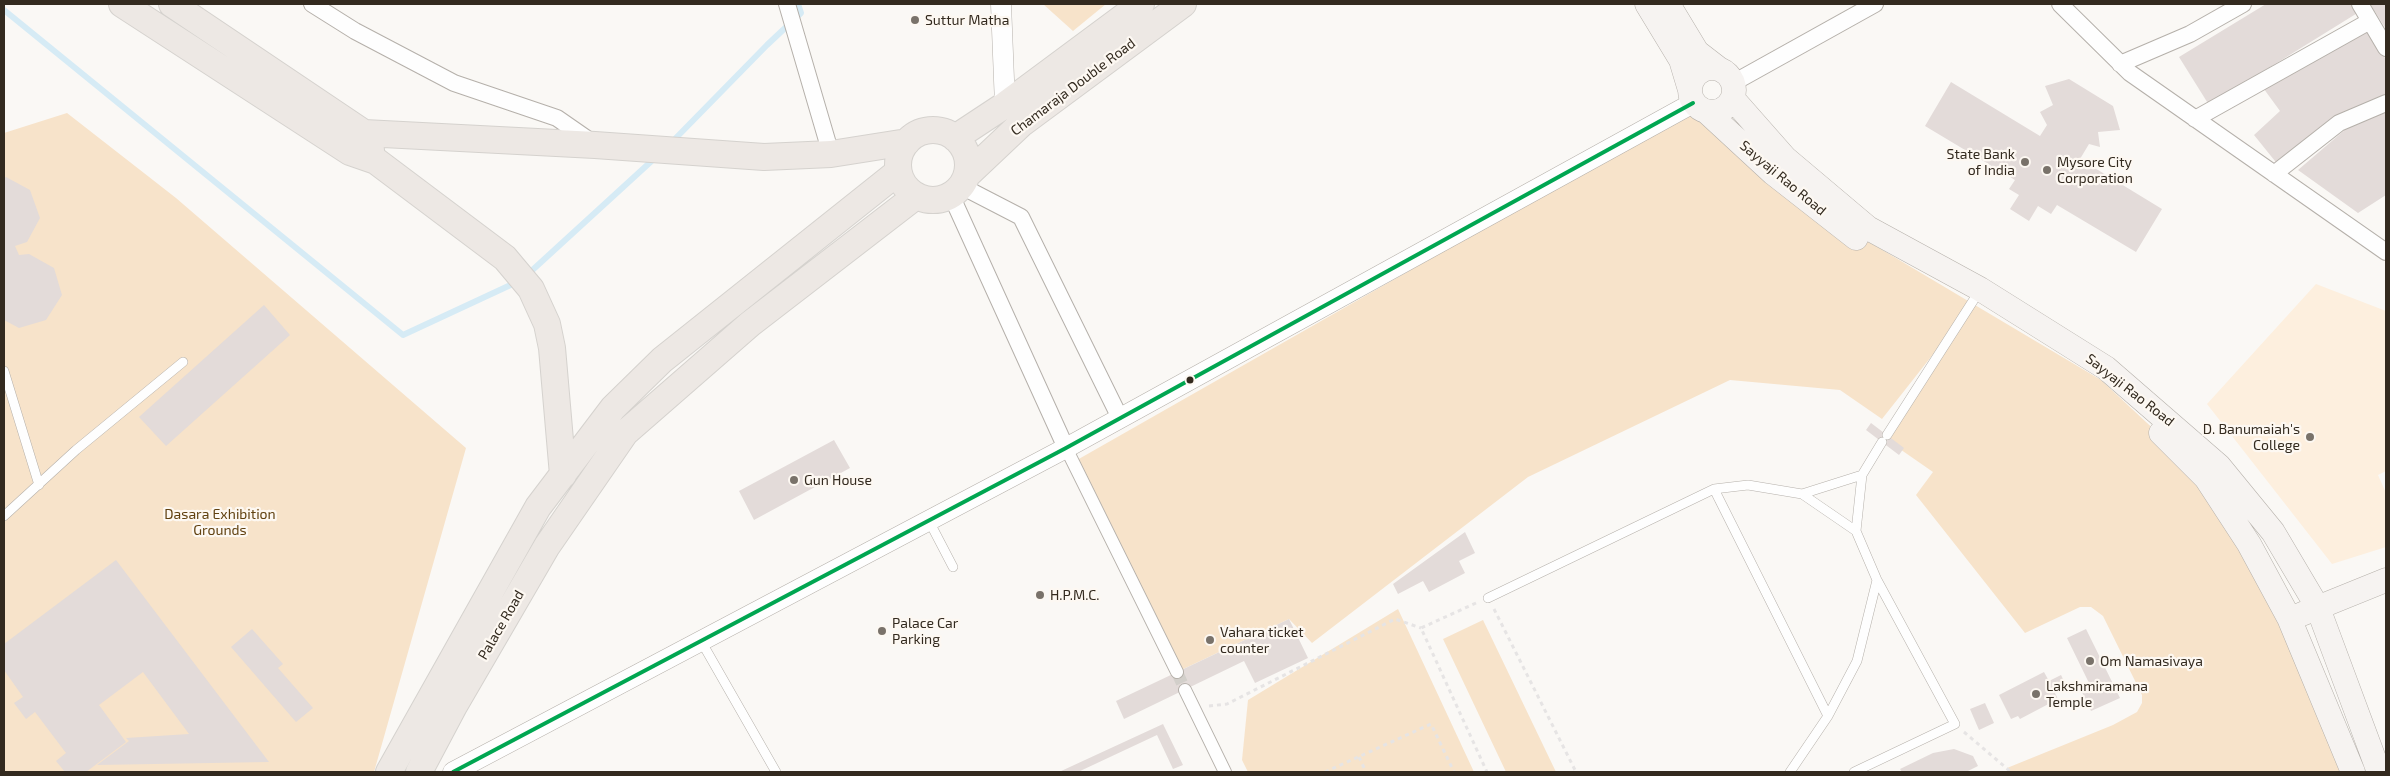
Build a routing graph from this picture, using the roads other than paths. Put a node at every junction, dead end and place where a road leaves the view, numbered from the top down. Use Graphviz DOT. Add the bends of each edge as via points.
graph roads {
  1 [pos="122,4"];
  2 [pos="172,4"];
  3 [pos="312,4"];
  4 [pos="787,4"];
  5 [pos="1001,4"];
  6 [pos="1141,4"];
  7 [pos="1183,4"];
  8 [pos="1647,4"];
  9 [pos="1668,4"];
  10 [pos="1875,4"];
  11 [pos="2060,4"];
  12 [pos="2243,4"];
  13 [pos="2360,4"];
  14 [pos="2370,21"];
  15 [pos="2386,48"];
  16 [pos="2120,64"];
  17 [pos="1728,84"];
  18 [pos="1697,101"];
  19 [pos="2386,103"];
  20 [pos="1005,106"];
  21 [pos="2195,119"];
  22 [pos="955,138"];
  23 [pos="357,142"];
  24 [pos="907,142"];
  25 [pos="594,145"];
  26 [pos="831,154"];
  27 [pos="898,172"];
  28 [pos="2274,174"];
  29 [pos="960,185"];
  30 [pos="916,196"];
  31 [pos="2386,252"];
  32 [pos="1977,296"];
  33 [pos="183,362"];
  34 [pos="4,371"];
  35 [pos="1120,418"];
  36 [pos="1066,448"];
  37 [pos="563,475"];
  38 [pos="1862,475"];
  39 [pos="39,485"];
  40 [pos="1714,489"];
  41 [pos="1802,494"];
  42 [pos="4,516"];
  43 [pos="929,521"];
  44 [pos="1856,531"];
  45 [pos="953,567"];
  46 [pos="1877,580"];
  47 [pos="2386,580"];
  48 [pos="1488,598"];
  49 [pos="2318,608"];
  50 [pos="2289,618"];
  51 [pos="701,641"];
  52 [pos="1177,672"];
  53 [pos="1185,690"];
  54 [pos="1828,716"];
  55 [pos="389,772"];
  56 [pos="418,772"];
  57 [pos="453,772"];
  58 [pos="776,772"];
  59 [pos="1225,772"];
  60 [pos="1790,772"];
  61 [pos="1854,772"];
  62 [pos="2353,772"];
  63 [pos="2379,772"];
  1 -- 23 [label="main road"];
  2 -- 23 [label="main road"];
  3 -- 25 [label="street" via="356,32 454,83 557,118"];
  4 -- 26 [label="street"];
  5 -- 20 [label="street"];
  6 -- 20 [label="main road"];
  7 -- 29 [label="main road, Chamaraja Double Road" via="1021,124"];
  8 -- 18 [label="main road, Sayyaji Rao Road" via="1680,60"];
  9 -- 17 [label="main road, Sayyaji Rao Road" via="1698,52"];
  10 -- 17 [label="street"];
  11 -- 16 [label="street"];
  12 -- 16 [label="street" via="2190,34"];
  13 -- 14 [label="street"];
  14 -- 15 [label="street"];
  14 -- 21 [label="street"];
  16 -- 21 [label="street"];
  17 -- 18 [label="main road" via="1722,110"];
  17 -- 18 [label="main road" via="1706,69 1700,72 1695,77"];
  17 -- 32 [label="main road, Sayyaji Rao Road" via="1784,158 1868,228"];
  18 -- 32 [label="main road, Sayyaji Rao Road" via="1773,173 1860,241"];
  18 -- 35 [label="street"];
  19 -- 28 [label="street" via="2339,123"];
  20 -- 22 [label="main road"];
  21 -- 28 [label="street"];
  22 -- 24 [label="main road" via="930,130"];
  22 -- 29 [label="main road" via="964,148 968,161"];
  23 -- 25 [label="main road"];
  23 -- 37 [label="main road" via="376,161 505,258 531,289 547,324 552,348"];
  24 -- 26 [label="main road"];
  24 -- 27 [label="main road" via="899,156"];
  25 -- 26 [label="main road" via="764,157"];
  27 -- 30 [label="main road" via="904,186"];
  27 -- 37 [label="main road" via="662,360 613,408"];
  28 -- 31 [label="street"];
  29 -- 30 [label="main road" via="940,200"];
  29 -- 35 [label="street" via="1021,217"];
  29 -- 36 [label="street"];
  30 -- 56 [label="main road, Palace Road" via="750,324 625,433 547,546"];
  32 -- 38 [label="lane"];
  32 -- 49 [label="main road, Sayyaji Rao Road" via="2106,368 2220,466 2272,532"];
  32 -- 50 [label="main road, Sayyaji Rao Road" via="2101,380 2151,423 2206,478 2249,544"];
  33 -- 39 [label="lane"];
  34 -- 39 [label="lane"];
  35 -- 36 [label="street"];
  36 -- 43 [label="street"];
  36 -- 52 [label="street"];
  37 -- 55 [label="main road" via="533,516"];
  38 -- 41 [label="lane"];
  38 -- 44 [label="lane"];
  39 -- 42 [label="lane"];
  40 -- 41 [label="lane" via="1748,485"];
  40 -- 48 [label="lane"];
  40 -- 54 [label="lane"];
  41 -- 44 [label="lane"];
  43 -- 45 [label="lane"];
  43 -- 51 [label="street"];
  44 -- 46 [label="lane"];
  46 -- 54 [label="lane" via="1857,662"];
  46 -- 61 [label="lane" via="1955,724"];
  47 -- 49 [label="main road"];
  49 -- 50 [label="main road"];
  49 -- 63 [label="main road, Sayyaji Rao Road"];
  50 -- 62 [label="main road, Sayyaji Rao Road"];
  51 -- 57 [label="street"];
  51 -- 58 [label="lane"];
  53 -- 59 [label="street"];
  54 -- 60 [label="lane"];
}
